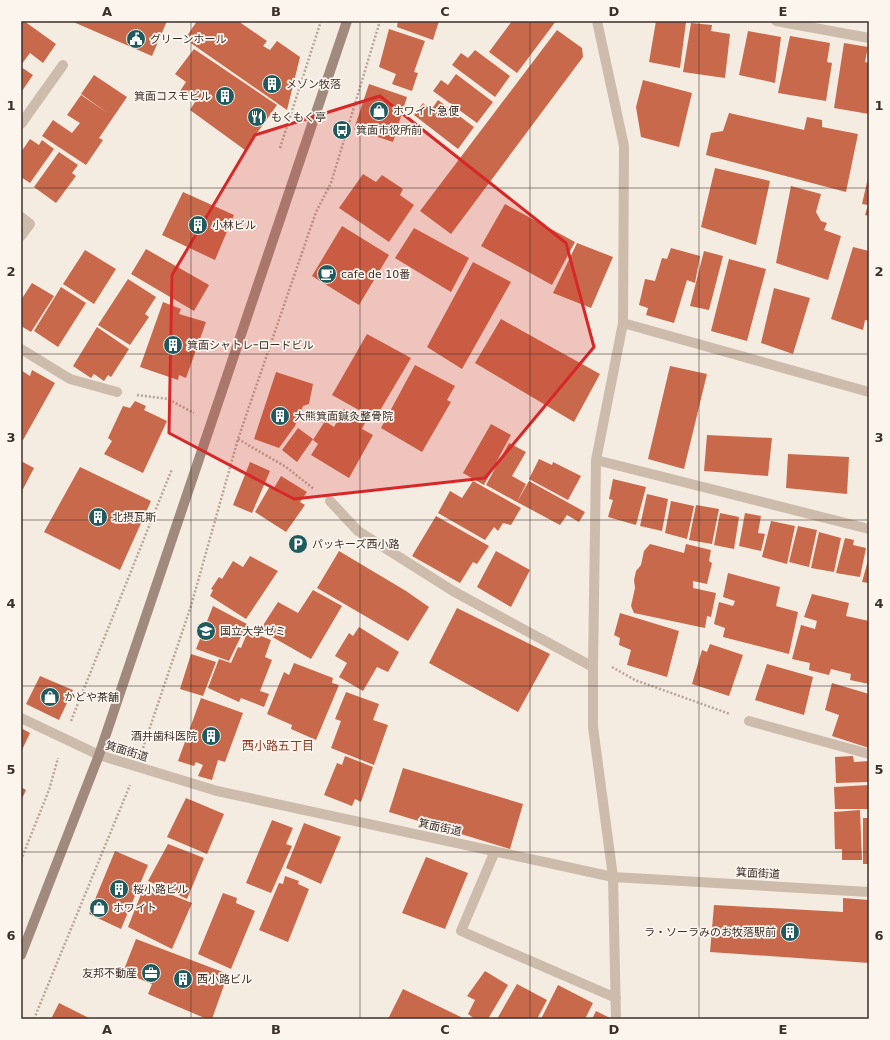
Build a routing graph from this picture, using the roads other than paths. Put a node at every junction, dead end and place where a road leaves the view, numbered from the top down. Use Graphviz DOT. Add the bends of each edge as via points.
graph roads {
  1 [pos="347,21"];
  2 [pos="597,21"];
  3 [pos="776,21"];
  4 [pos="869,38"];
  5 [pos="63,65"];
  6 [pos="21,124"];
  7 [pos="21,217"];
  8 [pos="21,236"];
  9 [pos="623,323"];
  10 [pos="21,349"];
  11 [pos="117,392"];
  12 [pos="869,392"];
  13 [pos="596,460"];
  14 [pos="330,501"];
  15 [pos="869,529"];
  16 [pos="593,667"];
  17 [pos="21,718"];
  18 [pos="749,721"];
  19 [pos="869,754"];
  20 [pos="99,755"];
  21 [pos="495,851"];
  22 [pos="613,877"];
  23 [pos="869,892"];
  24 [pos="21,955"];
  25 [pos="616,998"];
  26 [pos="616,1019"];
  1 -- 20 [label="street"];
  2 -- 9 [label="street" via="624,146"];
  3 -- 4 [label="street"];
  5 -- 6 [label="street"];
  7 -- 8 [label="street" via="30,224"];
  9 -- 12 [label="street"];
  9 -- 13 [label="street"];
  10 -- 11 [label="street" via="70,379"];
  13 -- 15 [label="street"];
  13 -- 16 [label="street"];
  14 -- 16 [label="street" via="358,531 453,591"];
  16 -- 22 [label="street" via="594,728"];
  17 -- 20 [label="street, 箕面街道"];
  18 -- 19 [label="street"];
  20 -- 21 [label="street, 箕面街道" via="217,791"];
  20 -- 24 [label="street"];
  21 -- 22 [label="street, 箕面街道"];
  21 -- 25 [label="street" via="461,931"];
  22 -- 23 [label="street, 箕面街道"];
  22 -- 25 [label="street"];
  25 -- 26 [label="street"];
}
